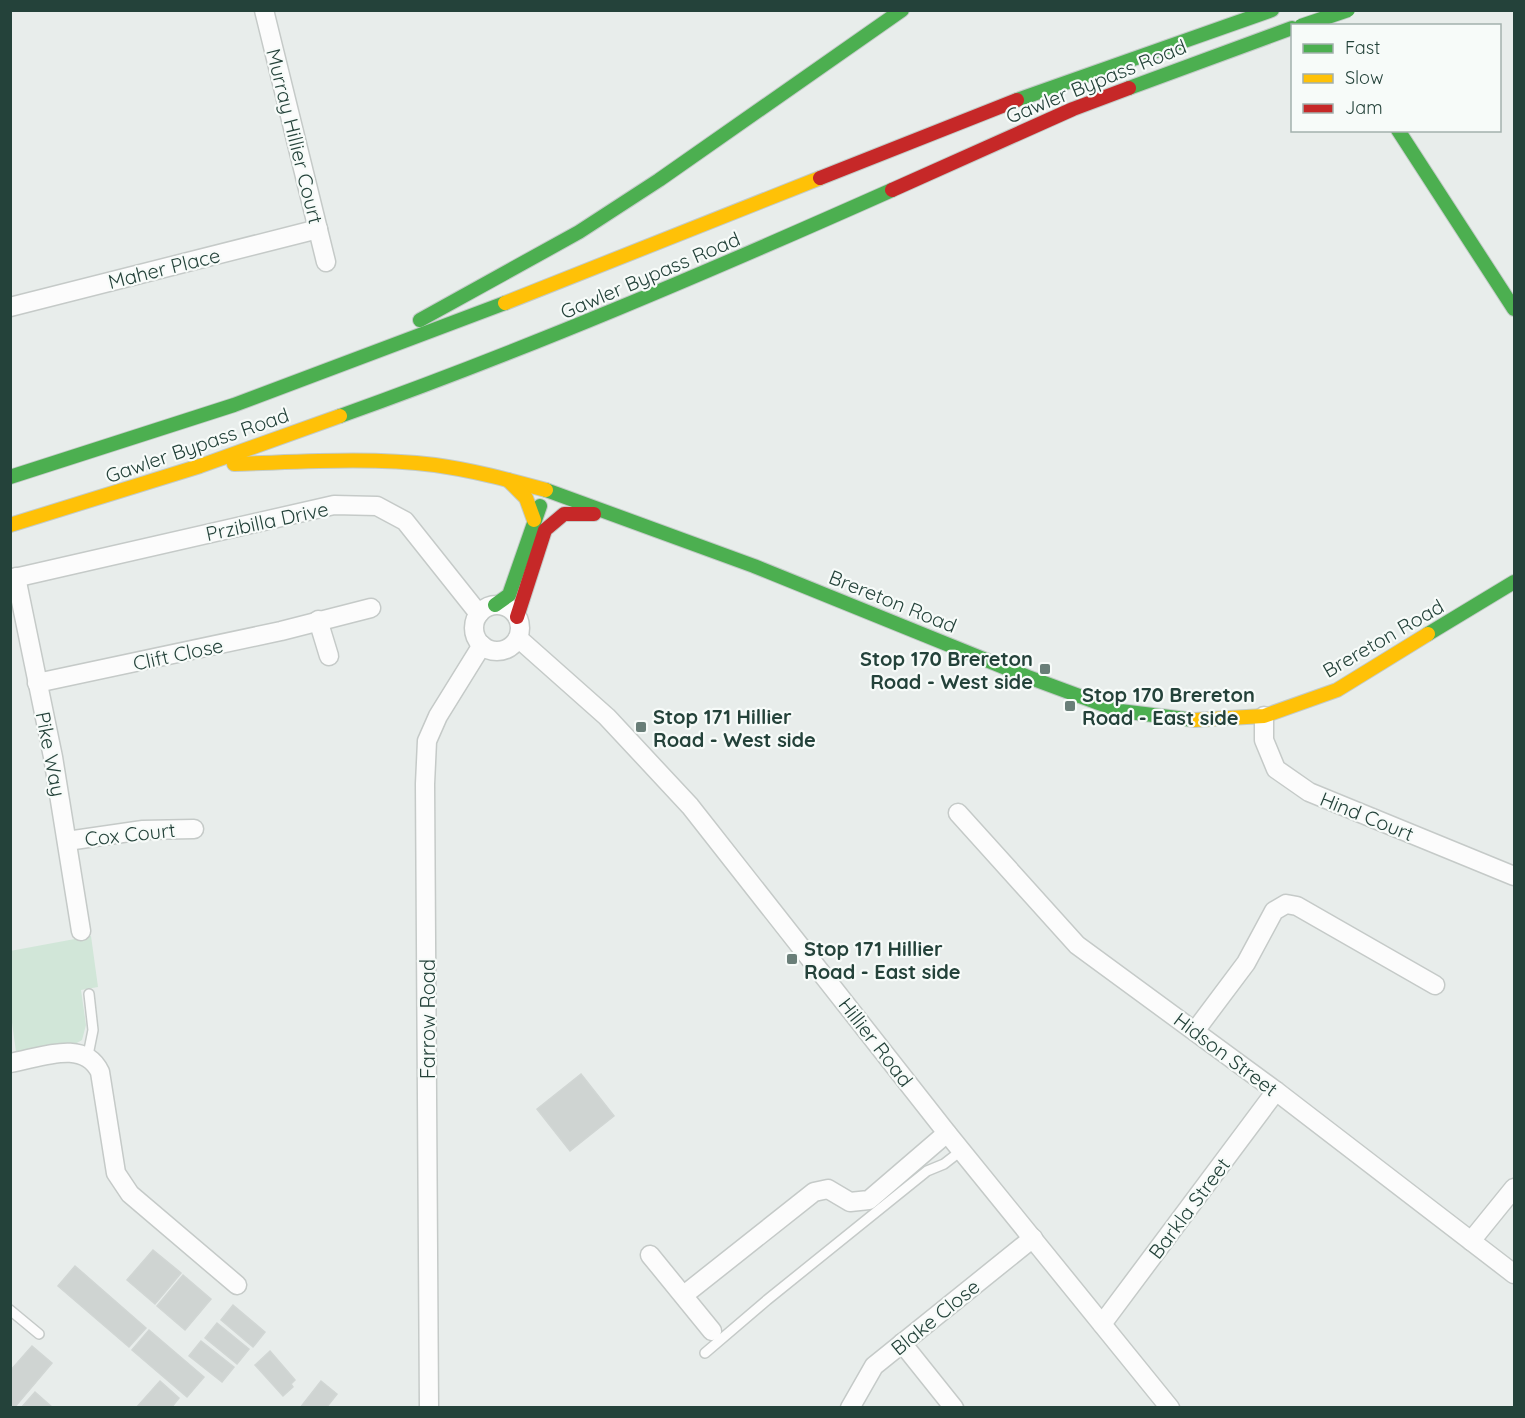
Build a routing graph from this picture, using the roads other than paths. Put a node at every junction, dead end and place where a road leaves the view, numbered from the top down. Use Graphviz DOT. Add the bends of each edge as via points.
graph roads {
  1 [pos="264,10"];
  2 [pos="903,10"];
  3 [pos="1272,10"];
  4 [pos="1322,10"];
  5 [pos="1348,10"];
  6 [pos="1307,24"];
  7 [pos="1330,24"];
  8 [pos="1291,29"];
  9 [pos="1399,132"];
  10 [pos="318,230"];
  11 [pos="326,262"];
  12 [pos="10,308"];
  13 [pos="1515,309"];
  14 [pos="321,373"];
  15 [pos="200,466"];
  16 [pos="10,477"];
  17 [pos="508,480"];
  18 [pos="572,484"];
  19 [pos="546,490"];
  20 [pos="622,502"];
  21 [pos="626,519"];
  22 [pos="534,520"];
  23 [pos="10,525"];
  24 [pos="754,566"];
  25 [pos="13,578"];
  26 [pos="1515,582"];
  27 [pos="371,608"];
  28 [pos="487,610"];
  29 [pos="517,617"];
  30 [pos="318,620"];
  31 [pos="518,638"];
  32 [pos="482,645"];
  33 [pos="329,656"];
  34 [pos="38,683"];
  35 [pos="1264,716"];
  36 [pos="958,813"];
  37 [pos="194,829"];
  38 [pos="67,841"];
  39 [pos="1515,876"];
  40 [pos="81,932"];
  41 [pos="1435,985"];
  42 [pos="89,994"];
  43 [pos="1195,1031"];
  44 [pos="88,1055"];
  45 [pos="10,1063"];
  46 [pos="1276,1091"];
  47 [pos="947,1133"];
  48 [pos="962,1150"];
  49 [pos="1515,1188"];
  50 [pos="1033,1238"];
  51 [pos="1471,1241"];
  52 [pos="650,1255"];
  53 [pos="1515,1274"];
  54 [pos="237,1285"];
  55 [pos="684,1295"];
  56 [pos="10,1310"];
  57 [pos="1102,1324"];
  58 [pos="712,1331"];
  59 [pos="39,1334"];
  60 [pos="902,1343"];
  61 [pos="705,1353"];
  62 [pos="429,1407"];
  63 [pos="850,1407"];
  64 [pos="954,1407"];
  65 [pos="1170,1407"];
  1 -- 10 [label="street, Murray Hillier Court"];
  2 -- 14 [label="main road" via="579,232"];
  3 -- 14 [label="main road, Gawler Bypass Road" via="987,111 568,280"];
  4 -- 7 [label="main road"];
  5 -- 6 [label="main road, bridge"];
  8 -- 15 [label="main road, Gawler Bypass Road" via="1073,109 573,329"];
  9 -- 13 [label="main road"];
  10 -- 11 [label="street, Murray Hillier Court"];
  10 -- 12 [label="street, Maher Place"];
  14 -- 16 [label="main road, Gawler Bypass Road"];
  15 -- 17 [label="main road, Brereton Road" via="352,460 432,465"];
  15 -- 23 [label="main road, Gawler Bypass Road"];
  17 -- 19 [label="main road, Brereton Road"];
  17 -- 22 [label="main road" via="526,498"];
  18 -- 19 [label="main road"];
  19 -- 21 [label="main road, Brereton Road"];
  19 -- 22 [label="main road"];
  20 -- 24 [label="main road, Brereton Road"];
  21 -- 24 [label="main road, Brereton Road"];
  21 -- 29 [label="main road, Brereton Road" via="574,512 551,522"];
  22 -- 28 [label="main road" via="509,595"];
  24 -- 35 [label="main road, Brereton Road" via="1120,711 1196,720"];
  25 -- 28 [label="street, Przibilla Drive" via="334,505 377,506 405,521"];
  25 -- 34 [label="street, Pike Way"];
  26 -- 35 [label="main road, Brereton Road" via="1337,690"];
  27 -- 30 [label="street, Clift Close"];
  28 -- 29 [label="street" via="508,608"];
  28 -- 32 [label="street" via="475,627"];
  29 -- 31 [label="street"];
  30 -- 33 [label="street"];
  30 -- 34 [label="street, Clift Close"];
  31 -- 32 [label="street" via="501,650"];
  31 -- 47 [label="street, Hillier Road" via="608,717 690,806"];
  32 -- 62 [label="street, Farrow Road" via="453,689 428,741 425,784"];
  34 -- 38 [label="street, Pike Way"];
  35 -- 39 [label="street, Hind Court" via="1264,740 1276,768 1309,792"];
  36 -- 43 [label="street, Hidson Street" via="1077,945"];
  37 -- 38 [label="street, Cox Court" via="143,830"];
  38 -- 40 [label="street, Pike Way"];
  41 -- 43 [label="street" via="1297,906 1286,904 1274,911 1246,963"];
  42 -- 44 [label="lane" via="93,1030"];
  43 -- 46 [label="street, Hidson Street"];
  44 -- 45 [label="street" via="71,1052"];
  44 -- 54 [label="street" via="100,1072 118,1177 130,1194"];
  46 -- 51 [label="street, Hidson Street"];
  46 -- 57 [label="street, Barkla Street"];
  47 -- 48 [label="street, Hillier Road"];
  47 -- 55 [label="street" via="869,1200 850,1202 828,1189 814,1192"];
  48 -- 50 [label="street, Hillier Road"];
  48 -- 61 [label="lane" via="927,1172"];
  49 -- 51 [label="street"];
  50 -- 57 [label="street, Hillier Road"];
  50 -- 60 [label="street, Blake Close"];
  51 -- 53 [label="street, Hidson Street"];
  52 -- 55 [label="street"];
  55 -- 58 [label="street"];
  56 -- 59 [label="lane"];
  57 -- 65 [label="street, Hillier Road"];
  60 -- 63 [label="street, Blake Close" via="874,1366"];
  60 -- 64 [label="street"];
}
